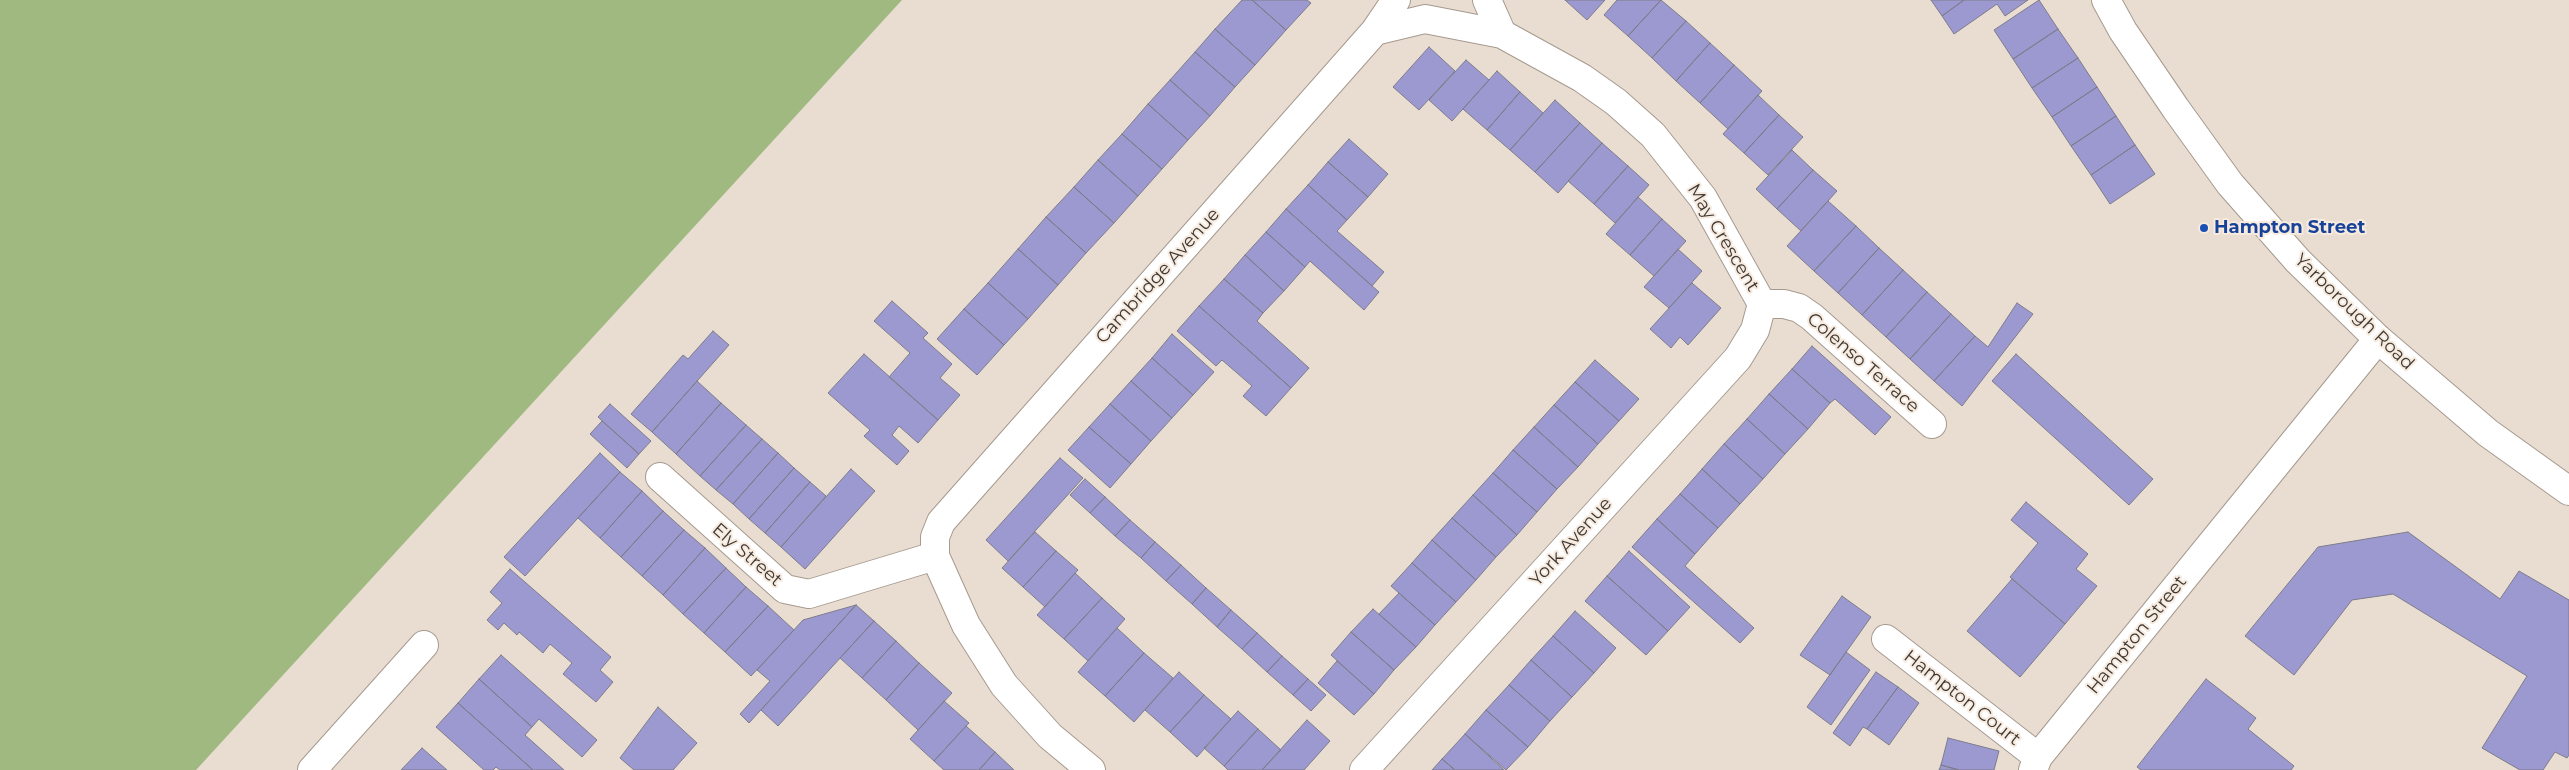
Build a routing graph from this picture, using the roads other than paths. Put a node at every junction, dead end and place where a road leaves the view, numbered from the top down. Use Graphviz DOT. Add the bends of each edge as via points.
graph roads {
  1 [pos="1396,0"];
  2 [pos="1487,0"];
  3 [pos="2106,0"];
  4 [pos="1375,31"];
  5 [pos="1502,34"];
  6 [pos="1762,304"];
  7 [pos="2378,339"];
  8 [pos="1932,424"];
  9 [pos="660,477"];
  10 [pos="2569,491"];
  11 [pos="935,556"];
  12 [pos="1886,639"];
  13 [pos="424,645"];
  14 [pos="2035,763"];
  15 [pos="312,770"];
  16 [pos="1091,770"];
  17 [pos="1364,770"];
  1 -- 4 [label="street, Cambridge Avenue"];
  2 -- 5 [label="street"];
  3 -- 7 [label="street, Yarborough Road" via="2123,31 2230,184 2298,261"];
  4 -- 5 [label="street, May Crescent" via="1425,19"];
  4 -- 11 [label="street, Cambridge Avenue" via="941,522 934,537"];
  5 -- 6 [label="street, May Crescent" via="1582,78 1616,102 1653,135 1703,198"];
  6 -- 8 [label="street, Colenso Terrace" via="1784,304 1799,308 1812,317"];
  6 -- 17 [label="street, York Avenue" via="1756,330 1738,358"];
  7 -- 10 [label="street, Yarborough Road" via="2488,433"];
  7 -- 14 [label="street, Hampton Street"];
  9 -- 11 [label="street, Ely Street" via="785,589 809,594"];
  11 -- 16 [label="street" via="966,625 1004,684 1050,736"];
  12 -- 14 [label="street, Hampton Court"];
  13 -- 15 [label="street"];
}
